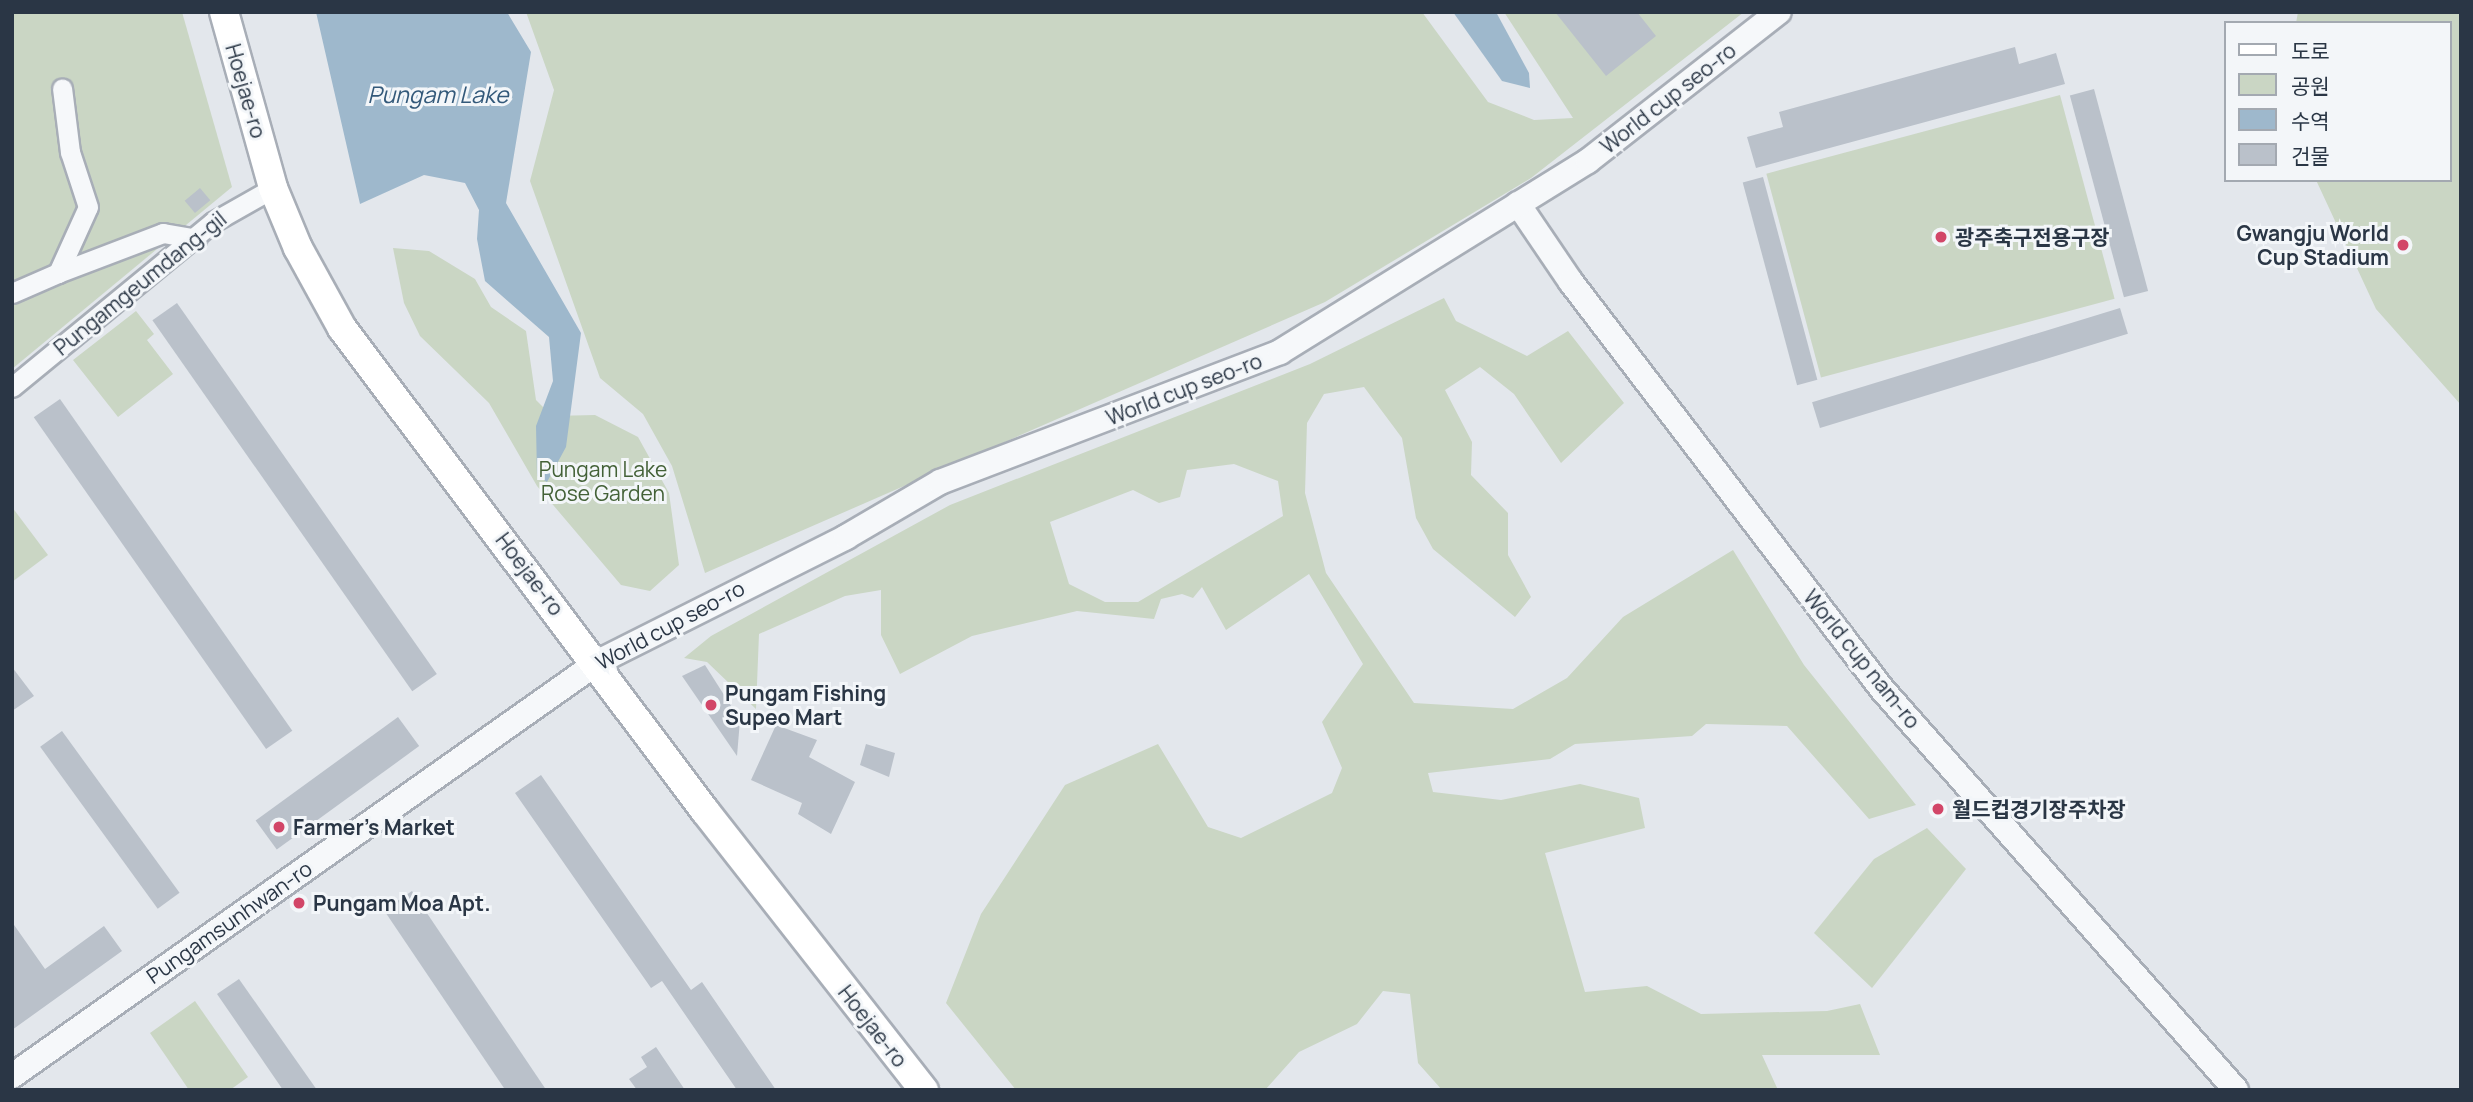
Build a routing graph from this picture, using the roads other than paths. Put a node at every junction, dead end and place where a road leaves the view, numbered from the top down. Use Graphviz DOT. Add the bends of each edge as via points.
graph roads {
  1 [pos="224,12"];
  2 [pos="1779,12"];
  3 [pos="62,88"];
  4 [pos="273,188"];
  5 [pos="1518,204"];
  6 [pos="196,239"];
  7 [pos="58,273"];
  8 [pos="12,293"];
  9 [pos="12,387"];
  10 [pos="597,662"];
  11 [pos="548,694"];
  12 [pos="12,1076"];
  13 [pos="924,1090"];
  14 [pos="2236,1090"];
  1 -- 4 [label="main road, Hoejae-ro"];
  2 -- 5 [label="street, World cup seo-ro" via="1588,161"];
  3 -- 7 [label="street" via="70,152 88,207"];
  4 -- 6 [label="street, Pungamgeumdang-gil" via="234,208"];
  4 -- 10 [label="main road, Hoejae-ro" via="298,248 342,328"];
  5 -- 10 [label="street, World cup seo-ro" via="1280,352 940,482 846,537"];
  5 -- 14 [label="street, World cup nam-ro" via="1571,282 1882,689"];
  6 -- 7 [label="street" via="163,233"];
  6 -- 9 [label="street, Pungamgeumdang-gil"];
  7 -- 8 [label="street"];
  10 -- 11 [label="street, World cup seo-ro"];
  10 -- 13 [label="main road, Hoejae-ro" via="705,811"];
  11 -- 12 [label="street, Pungamsunhwan-ro"];
}
